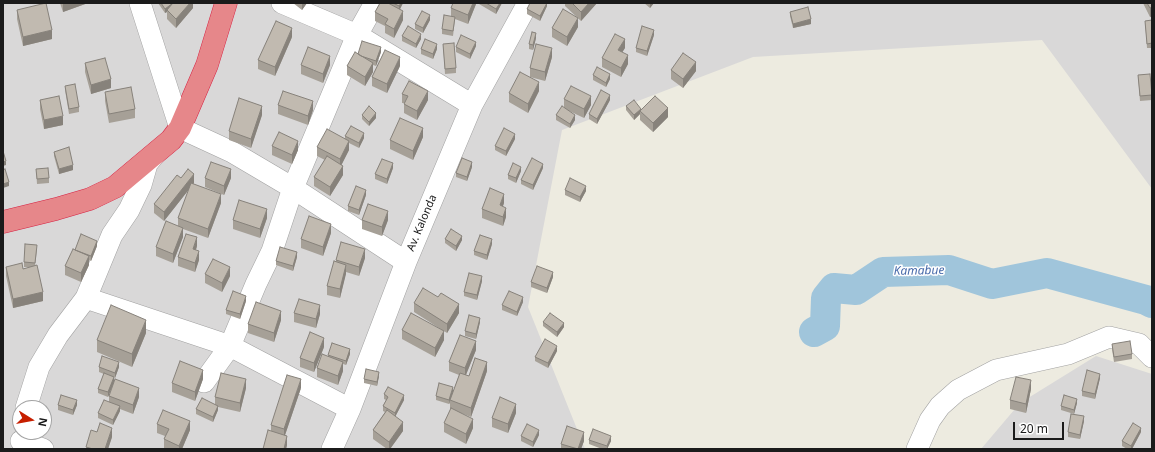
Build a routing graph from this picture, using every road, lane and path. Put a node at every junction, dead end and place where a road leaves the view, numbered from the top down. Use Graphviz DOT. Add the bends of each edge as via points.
graph roads {
  1 [pos="140,3"];
  2 [pos="226,3"];
  3 [pos="282,3"];
  4 [pos="375,3"];
  5 [pos="528,3"];
  6 [pos="357,35"];
  7 [pos="472,105"];
  8 [pos="180,128"];
  9 [pos="156,154"];
  10 [pos="293,188"];
  11 [pos="3,222"];
  12 [pos="406,262"];
  13 [pos="86,298"];
  14 [pos="230,346"];
  15 [pos="1152,357"];
  16 [pos="204,382"];
  17 [pos="29,400"];
  18 [pos="350,409"];
  19 [pos="21,441"];
  20 [pos="922,448"];
  21 [pos="43,449"];
  22 [pos="332,449"];
  1 -- 8 [label="street"];
  2 -- 8 [label="highway" via="207,64"];
  3 -- 6 [label="street"];
  4 -- 6 [label="street"];
  5 -- 7 [label="street, Av. Kalonda"];
  6 -- 7 [label="street"];
  6 -- 10 [label="street"];
  7 -- 12 [label="street, Av. Kalonda"];
  8 -- 9 [label="highway"];
  8 -- 10 [label="street" via="232,152"];
  9 -- 11 [label="highway" via="115,187 90,199"];
  9 -- 13 [label="street" via="147,164 141,185 129,210 112,235"];
  10 -- 12 [label="street"];
  10 -- 14 [label="street" via="272,252"];
  12 -- 18 [label="street, Av. Kalonda"];
  13 -- 14 [label="street"];
  13 -- 17 [label="street" via="58,335 39,367"];
  14 -- 16 [label="street"];
  14 -- 18 [label="street"];
  15 -- 20 [label="street" via="1139,344 1109,337 1068,354 996,370 958,390 940,406 930,420"];
  18 -- 22 [label="street, Av. Kalonda"];
  19 -- 21 [label="street"];
}
